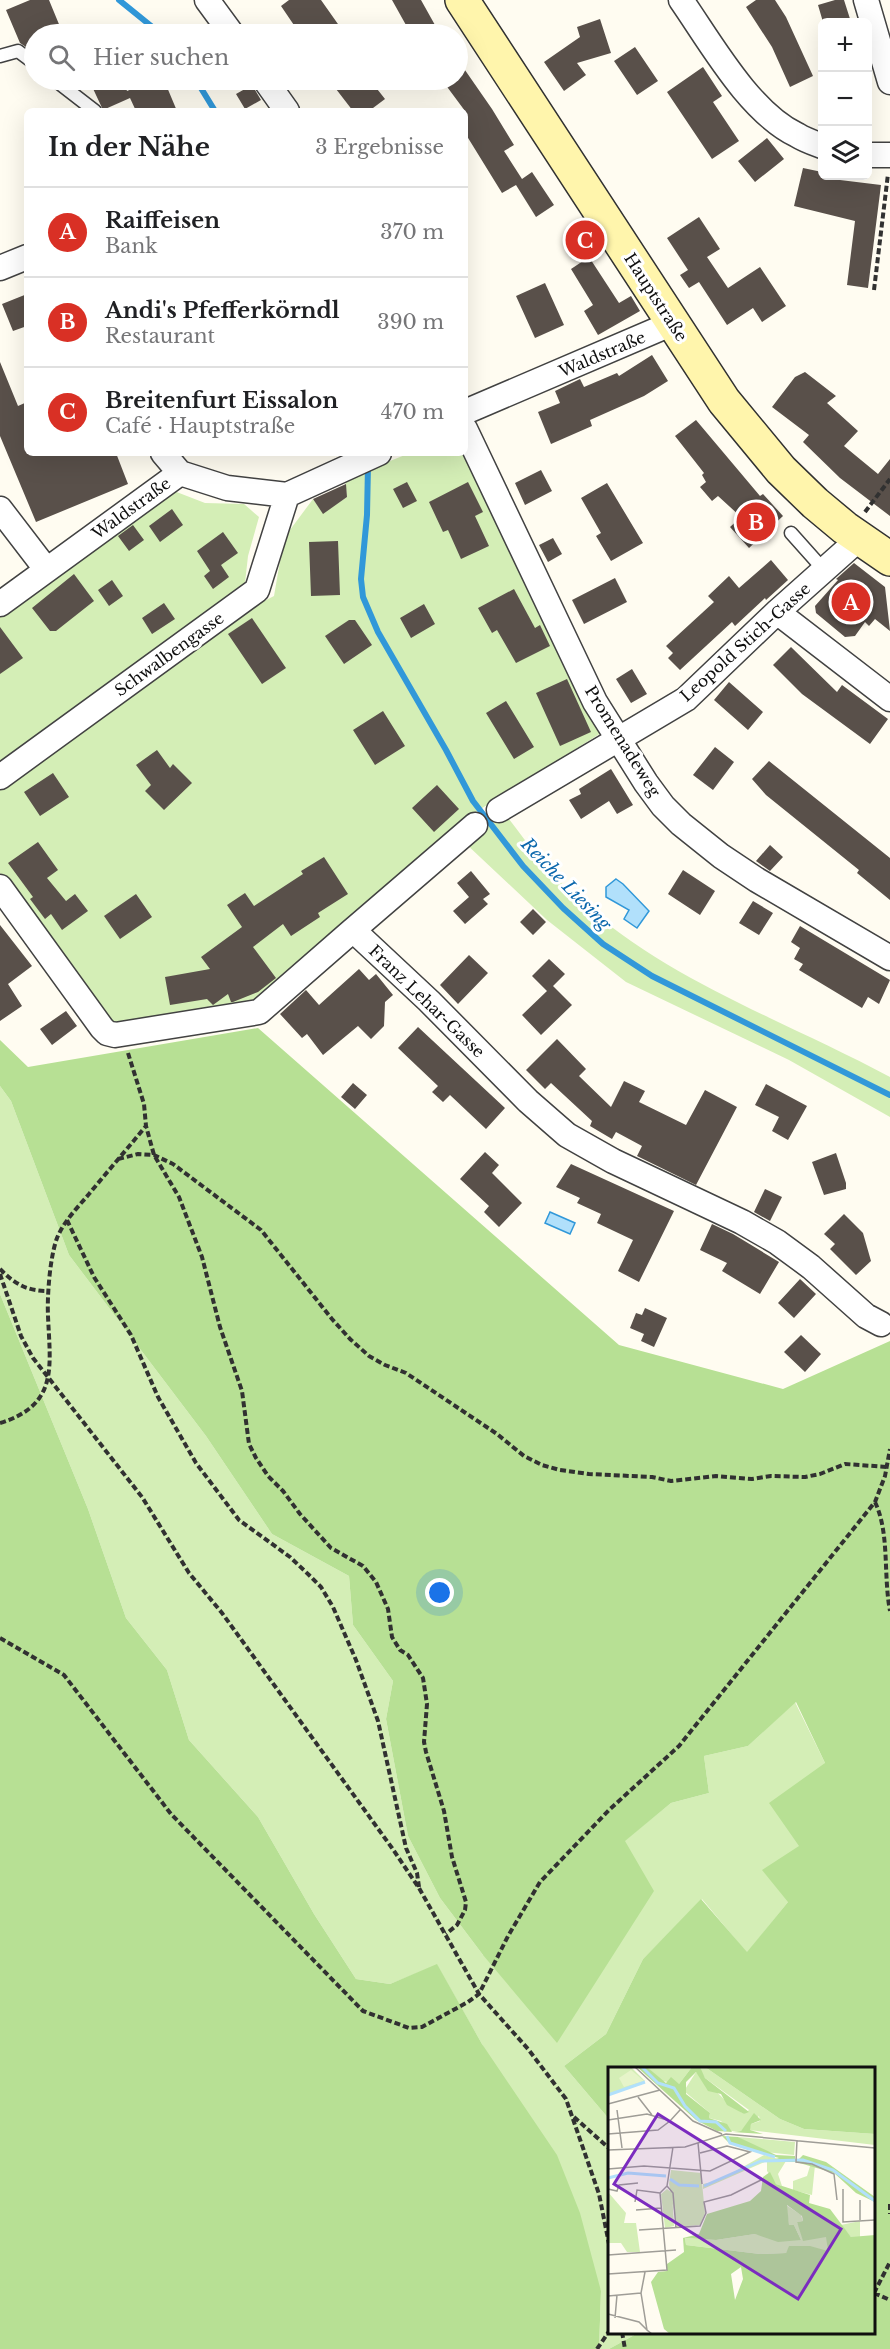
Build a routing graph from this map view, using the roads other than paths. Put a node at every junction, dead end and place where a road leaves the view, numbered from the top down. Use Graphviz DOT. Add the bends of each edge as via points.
graph roads {
  1 [pos="207,0"];
  2 [pos="462,0"];
  3 [pos="681,0"];
  4 [pos="866,0"];
  5 [pos="225,24"];
  6 [pos="0,56"];
  7 [pos="24,56"];
  8 [pos="890,82"];
  9 [pos="69,90"];
  10 [pos="272,90"];
  11 [pos="91,108"];
  12 [pos="286,108"];
  13 [pos="818,144"];
  14 [pos="872,156"];
  15 [pos="889,161"];
  16 [pos="24,257"];
  17 [pos="0,268"];
  18 [pos="673,323"];
  19 [pos="468,411"];
  20 [pos="468,435"];
  21 [pos="166,456"];
  22 [pos="368,458"];
  23 [pos="180,473"];
  24 [pos="287,495"];
  25 [pos="0,508"];
  26 [pos="791,533"];
  27 [pos="877,543"];
  28 [pos="46,569"];
  29 [pos="824,570"];
  30 [pos="0,603"];
  31 [pos="777,612"];
  32 [pos="890,699"];
  33 [pos="618,738"];
  34 [pos="0,777"];
  35 [pos="499,810"];
  36 [pos="475,825"];
  37 [pos="0,887"];
  38 [pos="353,930"];
  39 [pos="890,958"];
  40 [pos="881,1324"];
  1 -- 5 [label="street"];
  2 -- 18 [label="main road, Hauptstraße"];
  3 -- 13 [label="street" via="743,89 795,135"];
  4 -- 8 [label="street"];
  6 -- 7 [label="lane" via="18,51"];
  9 -- 11 [label="lane"];
  10 -- 12 [label="street"];
  14 -- 15 [label="street"];
  16 -- 17 [label="street"];
  18 -- 19 [label="street, Waldstraße"];
  18 -- 27 [label="main road, Hauptstraße" via="724,401 781,470 815,503"];
  20 -- 33 [label="street, Promenadeweg" via="596,702"];
  21 -- 23 [label="street"];
  22 -- 24 [label="street"];
  23 -- 24 [label="street, Waldstraße" via="227,488"];
  23 -- 28 [label="street, Waldstraße"];
  24 -- 34 [label="street, Schwalbengasse" via="257,590"];
  25 -- 28 [label="street"];
  26 -- 29 [label="lane"];
  27 -- 29 [label="street, Leopold Stich-Gasse"];
  28 -- 30 [label="street, Waldstraße"];
  29 -- 31 [label="street, Leopold Stich-Gasse"];
  31 -- 32 [label="street"];
  31 -- 33 [label="street, Leopold Stich-Gasse" via="686,699"];
  33 -- 35 [label="street, Leopold Stich-Gasse"];
  33 -- 39 [label="street, Promenadeweg" via="646,783 681,824 757,880"];
  36 -- 38 [label="street"];
  37 -- 38 [label="street" via="102,1028 107,1033 123,1035 259,1012"];
  38 -- 40 [label="street, Franz Lehar-Gasse" via="567,1135 777,1242 866,1316"];
}
